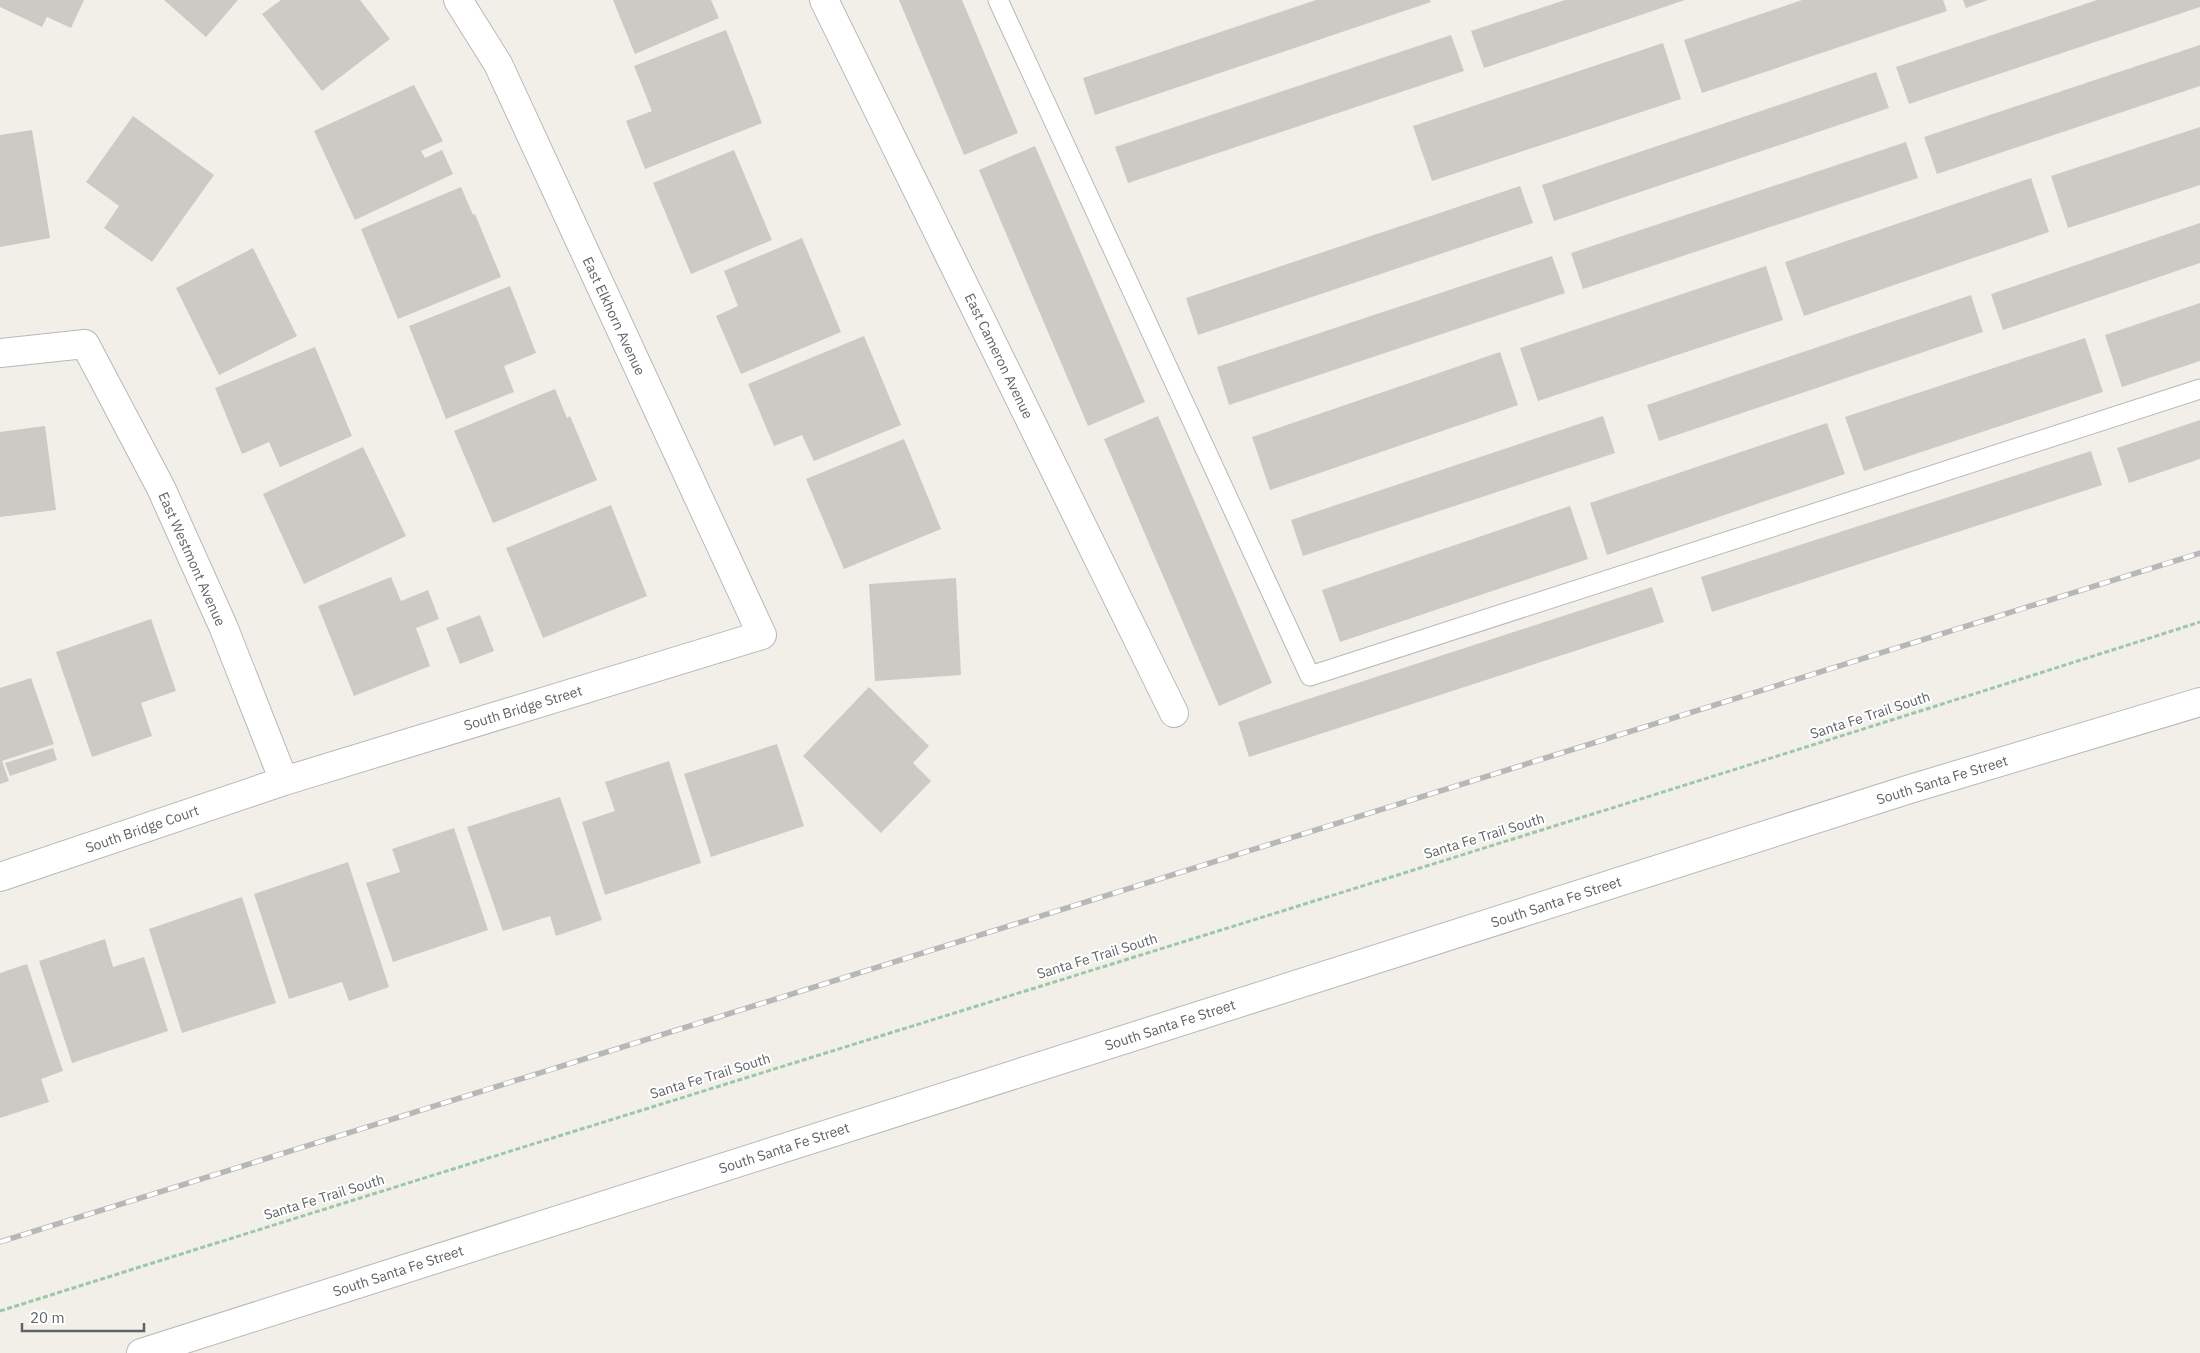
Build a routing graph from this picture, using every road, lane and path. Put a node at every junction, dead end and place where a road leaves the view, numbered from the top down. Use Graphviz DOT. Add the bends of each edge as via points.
graph roads {
  1 [pos="458,0"];
  2 [pos="824,0"];
  3 [pos="998,0"];
  4 [pos="0,352"];
  5 [pos="2200,389"];
  6 [pos="2200,622"];
  7 [pos="762,635"];
  8 [pos="2200,702"];
  9 [pos="1174,713"];
  10 [pos="284,781"];
  11 [pos="0,877"];
  12 [pos="0,1311"];
  13 [pos="141,1353"];
  1 -- 7 [label="street, East Elkhorn Avenue" via="498,64"];
  2 -- 9 [label="street, East Cameron Avenue"];
  3 -- 5 [label="lane" via="1310,676"];
  4 -- 10 [label="street, East Westmont Avenue" via="84,344 162,488"];
  6 -- 12 [label="path, Santa Fe Trail South" via="1787,754"];
  7 -- 10 [label="street, South Bridge Street"];
  8 -- 13 [label="street, South Santa Fe Street" via="1881,798"];
  10 -- 11 [label="street, South Bridge Court"];
}
